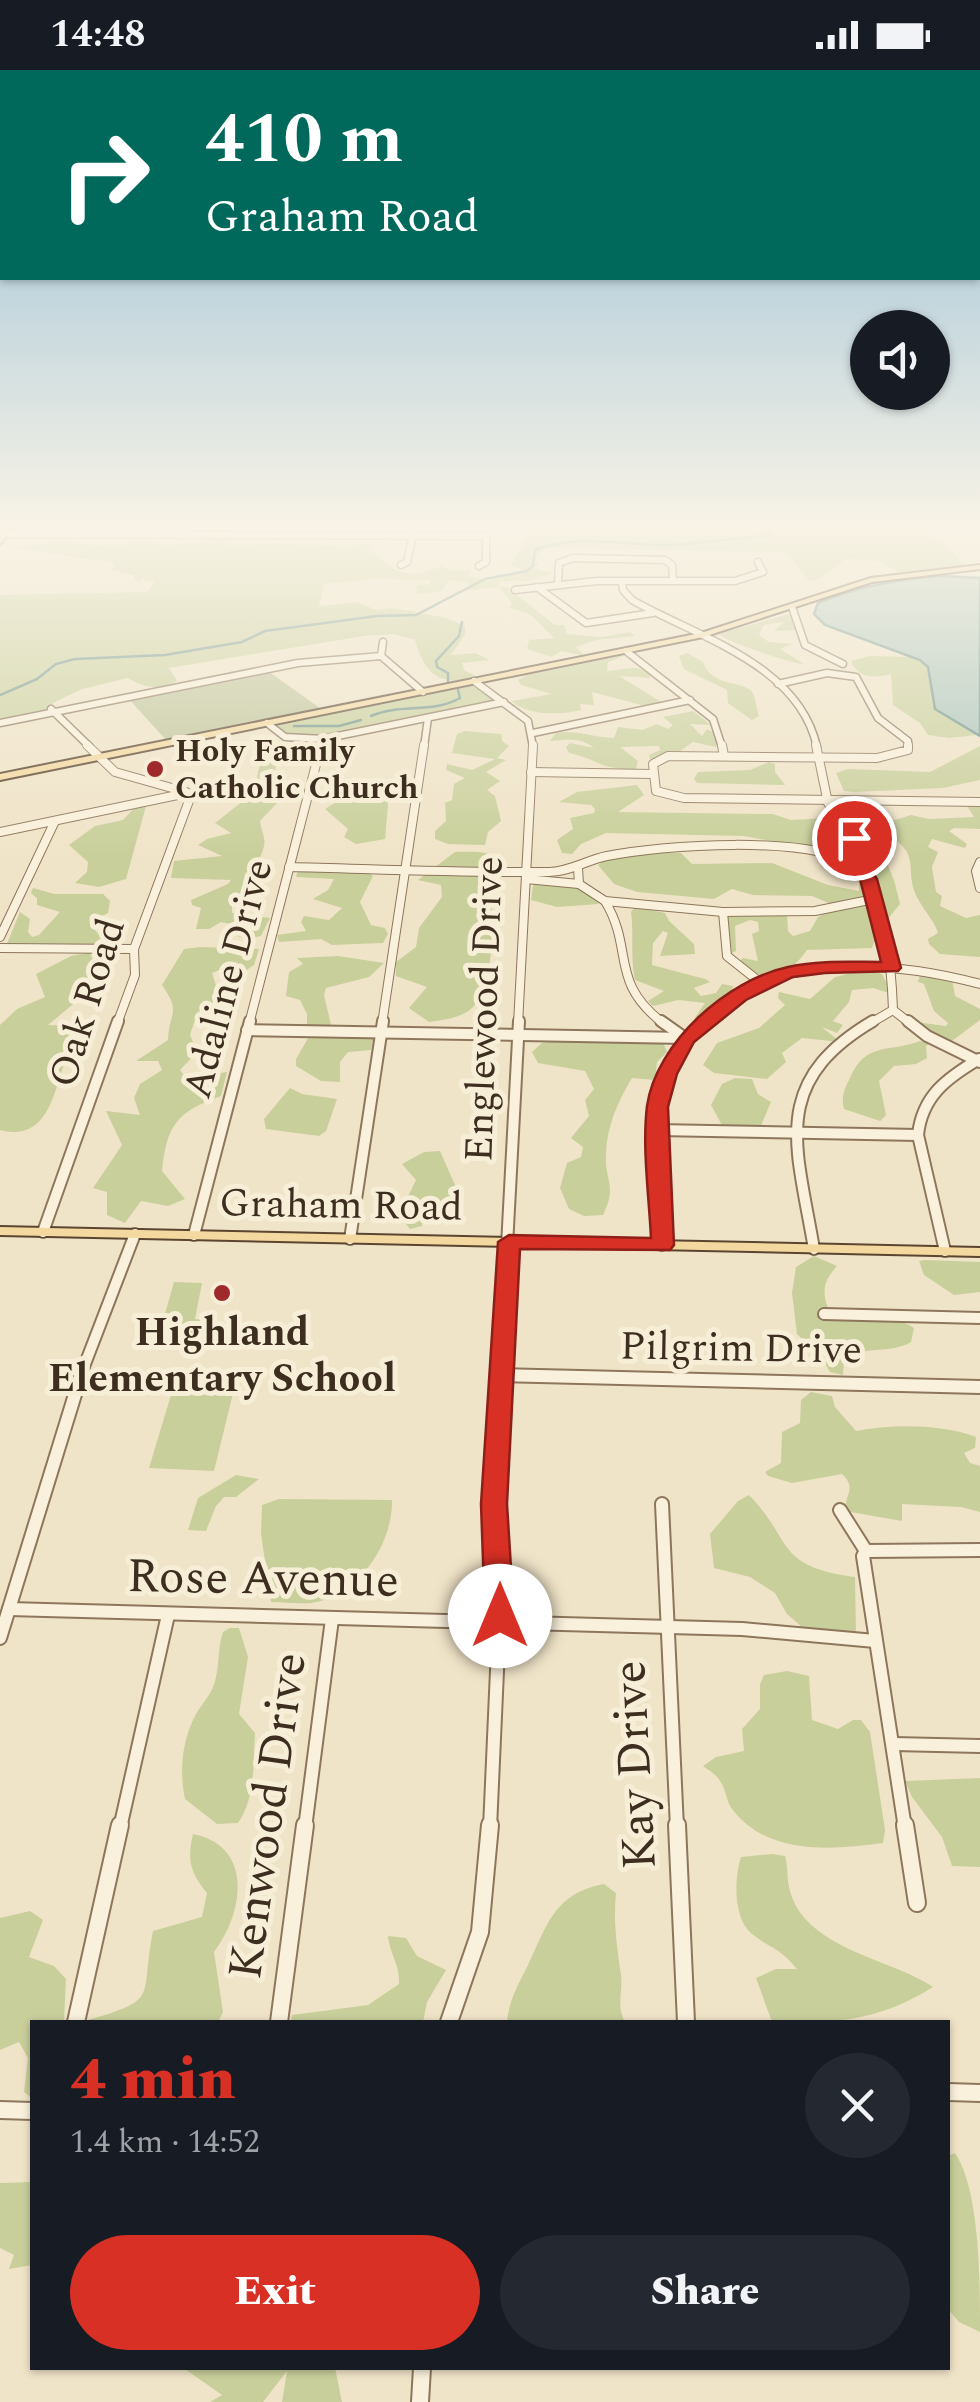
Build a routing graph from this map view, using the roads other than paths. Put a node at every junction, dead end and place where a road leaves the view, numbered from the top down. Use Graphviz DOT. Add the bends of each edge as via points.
graph roads {
  1 [pos="689,638"];
  2 [pos="707,638"];
  3 [pos="803,638"];
  4 [pos="383,642"];
  5 [pos="626,651"];
  6 [pos="381,656"];
  7 [pos="843,664"];
  8 [pos="474,682"];
  9 [pos="778,684"];
  10 [pos="424,692"];
  11 [pos="690,700"];
  12 [pos="504,702"];
  13 [pos="51,710"];
  14 [pos="428,718"];
  15 [pos="0,722"];
  16 [pos="267,723"];
  17 [pos="533,732"];
  18 [pos="322,739"];
  19 [pos="724,756"];
  20 [pos="98,758"];
  21 [pos="819,758"];
  22 [pos="531,772"];
  23 [pos="652,774"];
  24 [pos="0,777"];
  25 [pos="187,793"];
  26 [pos="830,800"];
  27 [pos="980,802"];
  28 [pos="55,821"];
  29 [pos="0,832"];
  30 [pos="980,862"];
  31 [pos="857,863"];
  32 [pos="289,867"];
  33 [pos="578,868"];
  34 [pos="407,869"];
  35 [pos="526,875"];
  36 [pos="579,884"];
  37 [pos="980,888"];
  38 [pos="874,899"];
  39 [pos="605,902"];
  40 [pos="724,912"];
  41 [pos="0,937"];
  42 [pos="0,948"];
  43 [pos="134,950"];
  44 [pos="892,968"];
  45 [pos="761,983"];
  46 [pos="980,984"];
  47 [pos="893,1010"];
  48 [pos="247,1030"];
  49 [pos="382,1033"];
  50 [pos="519,1034"];
  51 [pos="686,1038"];
  52 [pos="979,1060"];
  53 [pos="657,1130"];
  54 [pos="796,1133"];
  55 [pos="918,1136"];
  56 [pos="0,1231"];
  57 [pos="43,1232"];
  58 [pos="134,1234"];
  59 [pos="194,1235"];
  60 [pos="350,1238"];
  61 [pos="509,1242"];
  62 [pos="662,1245"];
  63 [pos="814,1248"];
  64 [pos="945,1251"];
  65 [pos="980,1252"];
  66 [pos="824,1314"];
  67 [pos="980,1318"];
  68 [pos="502,1375"];
  69 [pos="980,1388"];
  70 [pos="662,1504"];
  71 [pos="840,1510"];
  72 [pos="980,1550"];
  73 [pos="866,1551"];
  74 [pos="9,1608"];
  75 [pos="168,1616"];
  76 [pos="332,1619"];
  77 [pos="500,1622"];
  78 [pos="666,1628"];
  79 [pos="0,1638"];
  80 [pos="875,1641"];
  81 [pos="894,1744"];
  82 [pos="980,1746"];
  83 [pos="917,1903"];
  84 [pos="76,2020"];
  85 [pos="279,2020"];
  86 [pos="450,2020"];
  87 [pos="686,2020"];
  88 [pos="950,2092"];
  89 [pos="980,2092"];
  90 [pos="0,2110"];
  91 [pos="30,2111"];
  92 [pos="422,2370"];
  93 [pos="420,2402"];
  1 -- 5 [label="main road"];
  2 -- 9 [label="street"];
  3 -- 7 [label="street"];
  4 -- 6 [label="street"];
  5 -- 8 [label="main road"];
  5 -- 11 [label="street"];
  6 -- 10 [label="street"];
  6 -- 13 [label="street" via="298,662"];
  8 -- 10 [label="main road"];
  8 -- 12 [label="street"];
  9 -- 21 [label="street" via="810,720"];
  9 -- 21 [label="street" via="827,673 856,677 878,718 909,743 903,754 888,758"];
  10 -- 16 [label="main road"];
  11 -- 17 [label="street"];
  11 -- 19 [label="street" via="716,724"];
  12 -- 14 [label="street"];
  12 -- 17 [label="street"];
  13 -- 15 [label="street"];
  13 -- 20 [label="street"];
  14 -- 18 [label="street"];
  14 -- 34 [label="street"];
  16 -- 18 [label="street" via="285,737"];
  16 -- 20 [label="main road"];
  17 -- 22 [label="street, Englewood Drive"];
  18 -- 32 [label="street, Adaline Drive"];
  19 -- 21 [label="street"];
  19 -- 23 [label="street" via="663,757"];
  20 -- 24 [label="main road"];
  20 -- 25 [label="street" via="126,776"];
  21 -- 26 [label="street"];
  22 -- 23 [label="street"];
  22 -- 35 [label="street, Englewood Drive"];
  23 -- 26 [label="street" via="656,791 674,798"];
  25 -- 28 [label="street"];
  25 -- 43 [label="street, Oak Road"];
  26 -- 27 [label="street"];
  26 -- 31 [label="street" via="832,814 860,846"];
  28 -- 29 [label="street"];
  28 -- 41 [label="street"];
  30 -- 37 [label="street"];
  31 -- 33 [label="street" via="814,851 716,847 630,852"];
  31 -- 38 [label="street"];
  32 -- 34 [label="street"];
  32 -- 48 [label="street, Adaline Drive"];
  33 -- 35 [label="street"];
  33 -- 36 [label="street"];
  34 -- 35 [label="street"];
  34 -- 49 [label="street"];
  35 -- 36 [label="street"];
  35 -- 50 [label="street, Englewood Drive"];
  36 -- 39 [label="street"];
  38 -- 40 [label="street" via="815,911"];
  38 -- 44 [label="street"];
  39 -- 40 [label="street"];
  39 -- 51 [label="street" via="620,926 628,986"];
  40 -- 45 [label="street" via="725,955"];
  42 -- 43 [label="street"];
  43 -- 57 [label="street, Oak Road" via="135,974"];
  44 -- 45 [label="street" via="809,968"];
  44 -- 46 [label="street"];
  44 -- 47 [label="street"];
  45 -- 51 [label="street"];
  47 -- 52 [label="street" via="927,1036"];
  47 -- 54 [label="street" via="840,1042 813,1068 799,1092"];
  48 -- 49 [label="street"];
  48 -- 59 [label="street, Adaline Drive"];
  49 -- 50 [label="street"];
  49 -- 60 [label="street"];
  50 -- 51 [label="street"];
  50 -- 61 [label="street, Englewood Drive"];
  51 -- 53 [label="street" via="662,1086"];
  52 -- 55 [label="street" via="932,1092 918,1117"];
  53 -- 54 [label="street"];
  53 -- 62 [label="street"];
  54 -- 55 [label="street"];
  54 -- 63 [label="street"];
  55 -- 64 [label="street"];
  56 -- 57 [label="main road, Graham Road"];
  57 -- 58 [label="main road, Graham Road"];
  58 -- 59 [label="main road, Graham Road"];
  58 -- 74 [label="street" via="84,1362"];
  59 -- 60 [label="main road, Graham Road"];
  60 -- 61 [label="main road, Graham Road"];
  61 -- 62 [label="main road, Graham Road"];
  61 -- 68 [label="street, Englewood Drive"];
  62 -- 63 [label="main road, Graham Road"];
  63 -- 64 [label="main road, Graham Road"];
  64 -- 65 [label="main road, Graham Road"];
  66 -- 67 [label="street"];
  68 -- 69 [label="street, Pilgrim Drive"];
  68 -- 77 [label="street, Englewood Drive" via="494,1504"];
  70 -- 78 [label="street, Kay Drive"];
  71 -- 73 [label="street"];
  72 -- 73 [label="street"];
  73 -- 80 [label="street"];
  74 -- 75 [label="street, Rose Avenue"];
  74 -- 79 [label="street"];
  75 -- 76 [label="street, Rose Avenue"];
  75 -- 84 [label="street"];
  76 -- 77 [label="street, Rose Avenue"];
  76 -- 85 [label="street, Kenwood Drive"];
  77 -- 78 [label="street, Rose Avenue"];
  77 -- 86 [label="street, Englewood Drive" via="484,1912"];
  78 -- 80 [label="street, Rose Avenue"];
  78 -- 87 [label="street, Kay Drive"];
  80 -- 81 [label="street"];
  81 -- 82 [label="street"];
  81 -- 83 [label="street"];
  88 -- 89 [label="street"];
  90 -- 91 [label="street"];
  92 -- 93 [label="street"];
}
